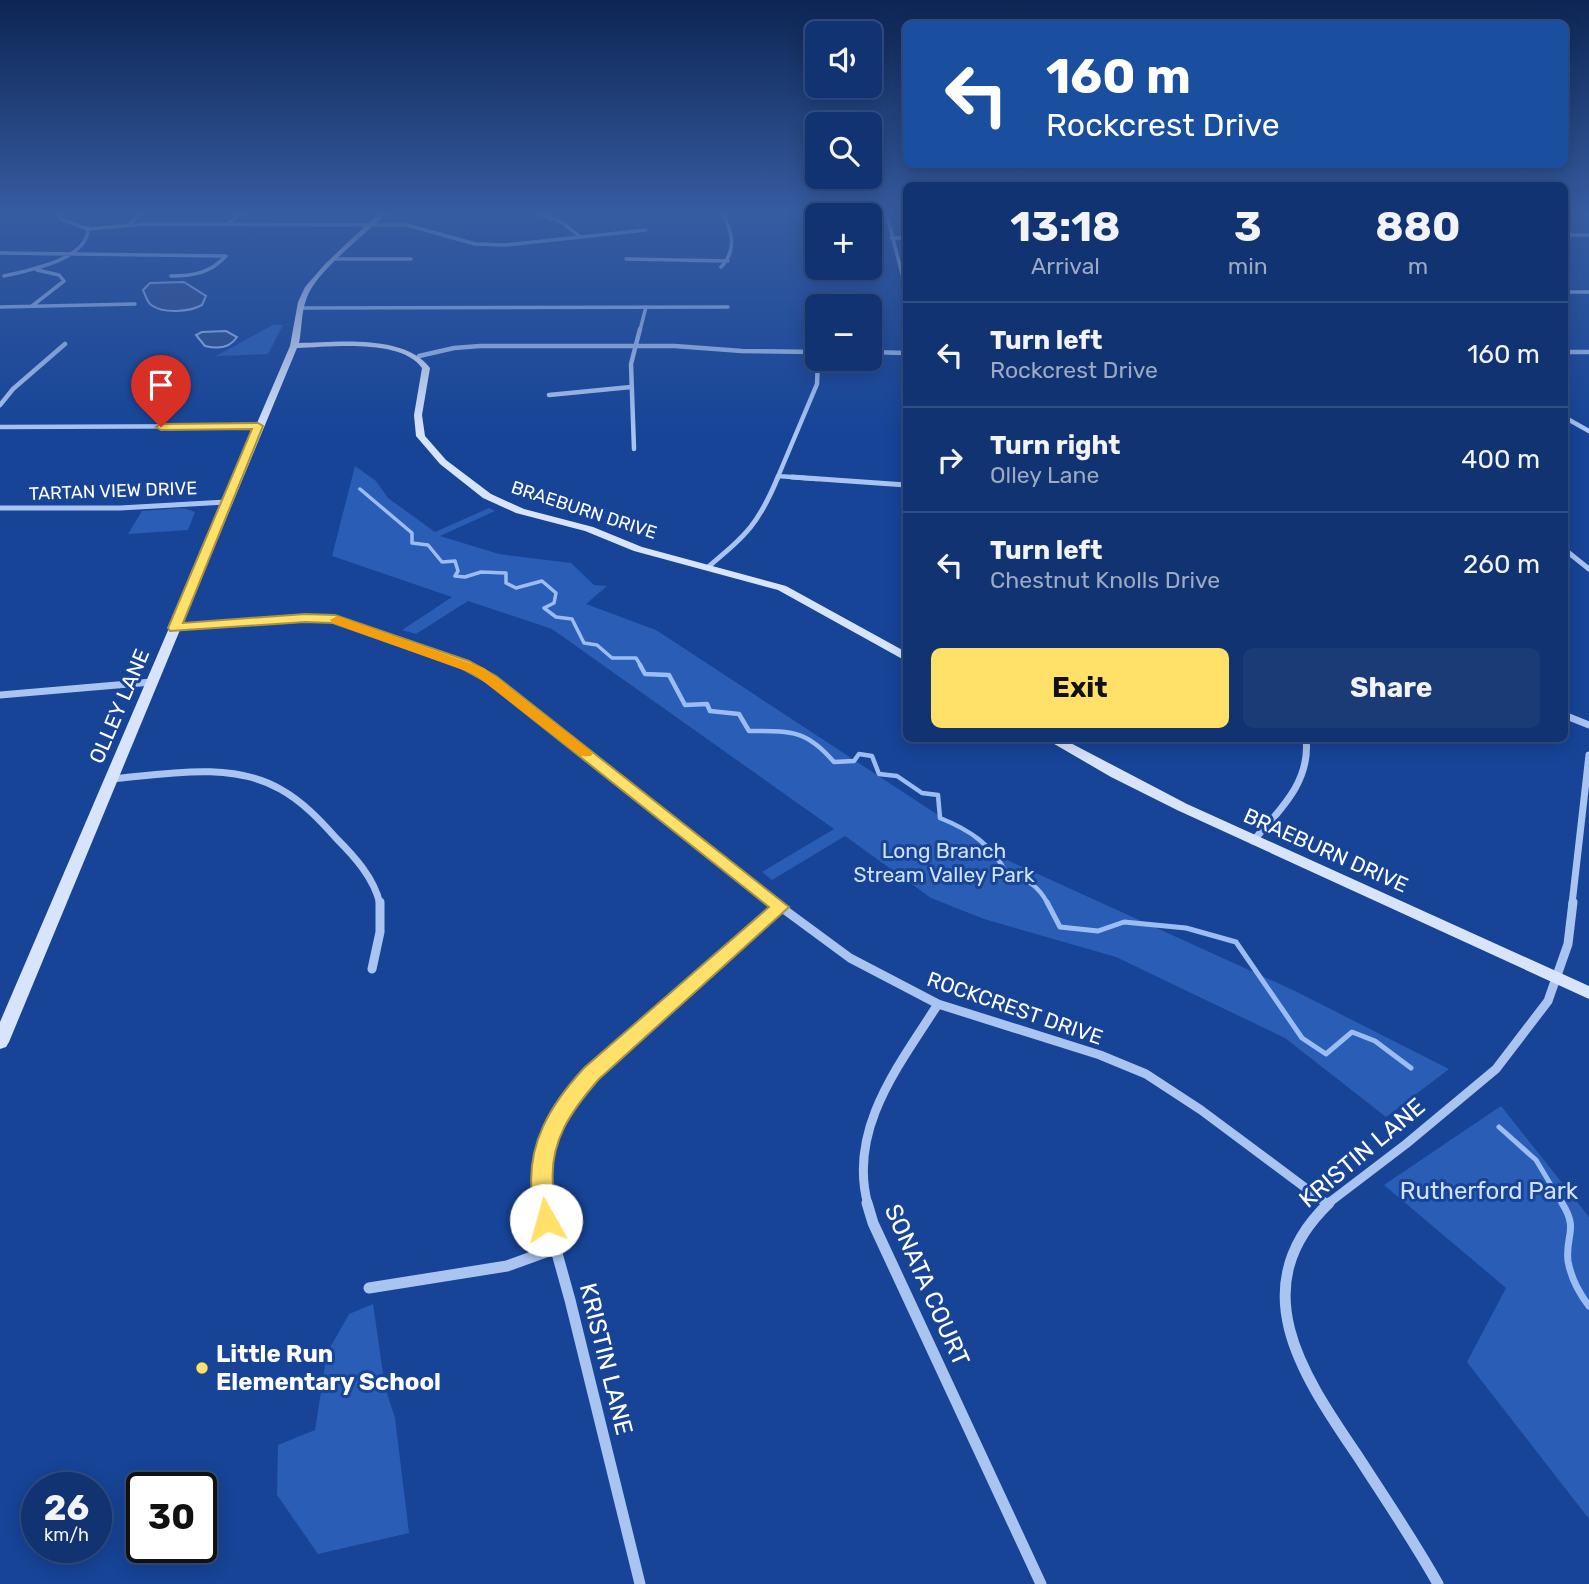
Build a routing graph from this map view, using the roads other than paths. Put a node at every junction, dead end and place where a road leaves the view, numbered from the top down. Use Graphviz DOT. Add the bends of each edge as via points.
graph roads {
  1 [pos="59,286"];
  2 [pos="311,286"];
  3 [pos="1568,292"];
  4 [pos="1589,292"];
  5 [pos="135,304"];
  6 [pos="0,307"];
  7 [pos="31,307"];
  8 [pos="646,307"];
  9 [pos="728,307"];
  10 [pos="301,308"];
  11 [pos="65,344"];
  12 [pos="293,346"];
  13 [pos="635,346"];
  14 [pos="805,352"];
  15 [pos="882,352"];
  16 [pos="1568,352"];
  17 [pos="1589,352"];
  18 [pos="903,353"];
  19 [pos="419,356"];
  20 [pos="818,371"];
  21 [pos="631,387"];
  22 [pos="549,395"];
  23 [pos="0,405"];
  24 [pos="1568,419"];
  25 [pos="258,426"];
  26 [pos="0,427"];
  27 [pos="1589,431"];
  28 [pos="634,449"];
  29 [pos="778,476"];
  30 [pos="903,485"];
  31 [pos="226,502"];
  32 [pos="0,508"];
  33 [pos="1568,552"];
  34 [pos="708,567"];
  35 [pos="1589,569"];
  36 [pos="174,628"];
  37 [pos="903,655"];
  38 [pos="152,682"];
  39 [pos="0,695"];
  40 [pos="1568,717"];
  41 [pos="1589,725"];
  42 [pos="1057,742"];
  43 [pos="1307,742"];
  44 [pos="1589,755"];
  45 [pos="112,779"];
  46 [pos="1253,841"];
  47 [pos="780,907"];
  48 [pos="372,969"];
  49 [pos="1557,977"];
  50 [pos="1589,993"];
  51 [pos="938,1004"];
  52 [pos="0,1042"];
  53 [pos="1327,1204"];
  54 [pos="554,1249"];
  55 [pos="369,1288"];
  56 [pos="640,1584"];
  57 [pos="1041,1584"];
  58 [pos="1438,1584"];
  1 -- 7 [label="street"];
  2 -- 10 [label="main road, OLLEY LANE"];
  3 -- 4 [label="street"];
  5 -- 7 [label="street"];
  6 -- 7 [label="street"];
  8 -- 9 [label="street"];
  8 -- 10 [label="street"];
  8 -- 13 [label="street"];
  10 -- 12 [label="main road, OLLEY LANE"];
  11 -- 23 [label="street"];
  12 -- 19 [label="main road" via="377,346"];
  12 -- 25 [label="main road, OLLEY LANE"];
  13 -- 14 [label="street"];
  13 -- 19 [label="street" via="480,345"];
  13 -- 21 [label="street"];
  15 -- 18 [label="street"];
  16 -- 17 [label="street"];
  19 -- 34 [label="main road, BRAEBURN DRIVE" via="426,368 418,415 421,436 443,462 487,496 520,512"];
  20 -- 29 [label="street" via="817,384"];
  21 -- 22 [label="street"];
  21 -- 28 [label="street"];
  24 -- 27 [label="street"];
  25 -- 26 [label="street"];
  25 -- 31 [label="main road, OLLEY LANE"];
  29 -- 30 [label="street"];
  29 -- 34 [label="street" via="755,524"];
  31 -- 32 [label="street, TARTAN VIEW DRIVE"];
  31 -- 36 [label="main road, OLLEY LANE"];
  33 -- 35 [label="street"];
  34 -- 37 [label="main road, BRAEBURN DRIVE" via="782,589"];
  36 -- 38 [label="main road, OLLEY LANE"];
  36 -- 47 [label="street, ROCKCREST DRIVE" via="335,619 464,664 491,679"];
  38 -- 39 [label="street"];
  38 -- 45 [label="main road, OLLEY LANE"];
  40 -- 41 [label="street"];
  42 -- 46 [label="main road, BRAEBURN DRIVE" via="1124,781"];
  43 -- 46 [label="street" via="1309,759 1302,779"];
  44 -- 49 [label="street, KRISTIN LANE" via="1568,944"];
  45 -- 48 [label="street" via="224,774 259,780 287,793 351,855 375,886 381,909"];
  45 -- 52 [label="main road, OLLEY LANE"];
  46 -- 49 [label="main road, BRAEBURN DRIVE"];
  47 -- 51 [label="street, ROCKCREST DRIVE" via="850,958"];
  47 -- 54 [label="street, KRISTIN LANE" via="592,1073 567,1101 551,1129 542,1166 546,1220"];
  49 -- 50 [label="main road, BRAEBURN DRIVE"];
  49 -- 53 [label="street, KRISTIN LANE" via="1548,1001 1496,1069"];
  51 -- 53 [label="street, ROCKCREST DRIVE" via="1146,1074"];
  51 -- 57 [label="street, SONATA COURT" via="867,1127 862,1183 873,1223"];
  53 -- 58 [label="street, KRISTIN LANE" via="1306,1227 1294,1250 1285,1295 1290,1334 1312,1389"];
  54 -- 55 [label="street" via="507,1266"];
  54 -- 56 [label="street, KRISTIN LANE"];
}
